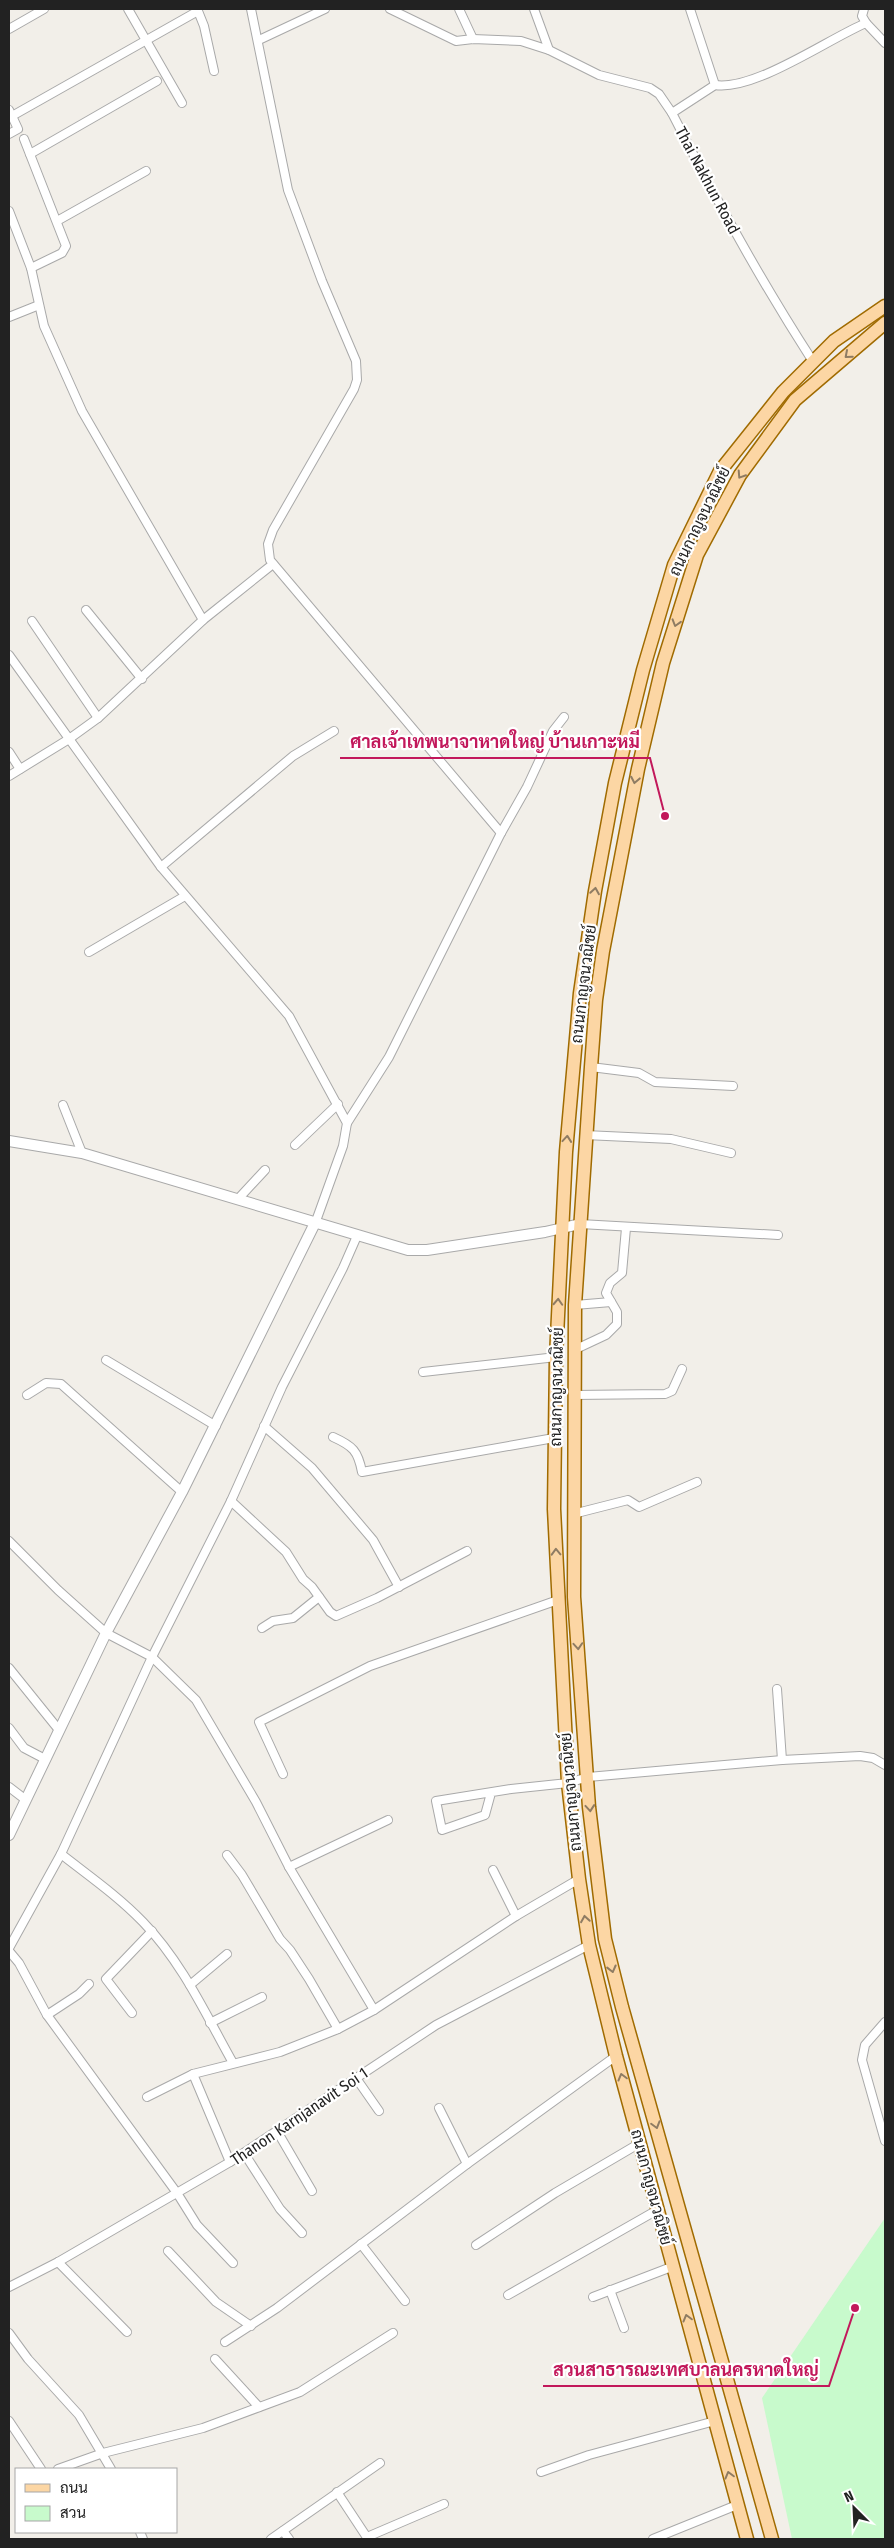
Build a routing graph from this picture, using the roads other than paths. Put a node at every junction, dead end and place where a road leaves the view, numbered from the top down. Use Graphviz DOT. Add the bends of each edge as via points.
graph roads {
  1 [pos="44,9"];
  2 [pos="128,9"];
  3 [pos="251,9"];
  4 [pos="325,9"];
  5 [pos="390,9"];
  6 [pos="459,9"];
  7 [pos="534,9"];
  8 [pos="690,9"];
  9 [pos="864,9"];
  10 [pos="866,23"];
  11 [pos="9,29"];
  12 [pos="473,39"];
  13 [pos="146,40"];
  14 [pos="258,40"];
  15 [pos="885,43"];
  16 [pos="548,50"];
  17 [pos="214,71"];
  18 [pos="157,81"];
  19 [pos="715,85"];
  20 [pos="182,103"];
  21 [pos="10,113"];
  22 [pos="672,113"];
  23 [pos="9,134"];
  24 [pos="24,139"];
  25 [pos="30,154"];
  26 [pos="146,171"];
  27 [pos="9,211"];
  28 [pos="57,221"];
  29 [pos="31,268"];
  30 [pos="39,305"];
  31 [pos="885,306"];
  32 [pos="9,317"];
  33 [pos="885,323"];
  34 [pos="812,360"];
  35 [pos="273,564"];
  36 [pos="86,610"];
  37 [pos="203,620"];
  38 [pos="32,621"];
  39 [pos="9,655"];
  40 [pos="142,679"];
  41 [pos="564,717"];
  42 [pos="98,718"];
  43 [pos="334,731"];
  44 [pos="69,739"];
  45 [pos="9,752"];
  46 [pos="20,769"];
  47 [pos="9,776"];
  48 [pos="501,833"];
  49 [pos="161,867"];
  50 [pos="184,896"];
  51 [pos="89,952"];
  52 [pos="590,1067"];
  53 [pos="733,1086"];
  54 [pos="338,1104"];
  55 [pos="63,1105"];
  56 [pos="347,1123"];
  57 [pos="585,1135"];
  58 [pos="9,1142"];
  59 [pos="295,1145"];
  60 [pos="82,1153"];
  61 [pos="731,1153"];
  62 [pos="265,1170"];
  63 [pos="239,1198"];
  64 [pos="316,1221"];
  65 [pos="580,1224"];
  66 [pos="563,1228"];
  67 [pos="626,1228"];
  68 [pos="778,1235"];
  69 [pos="357,1236"];
  70 [pos="611,1302"];
  71 [pos="575,1304"];
  72 [pos="574,1350"];
  73 [pos="556,1357"];
  74 [pos="106,1360"];
  75 [pos="682,1369"];
  76 [pos="422,1372"];
  77 [pos="27,1395"];
  78 [pos="573,1396"];
  79 [pos="216,1426"];
  80 [pos="264,1426"];
  81 [pos="333,1437"];
  82 [pos="554,1438"];
  83 [pos="696,1482"];
  84 [pos="182,1492"];
  85 [pos="231,1501"];
  86 [pos="573,1514"];
  87 [pos="9,1540"];
  88 [pos="467,1552"];
  89 [pos="399,1587"];
  90 [pos="319,1597"];
  91 [pos="558,1600"];
  92 [pos="262,1628"];
  93 [pos="106,1633"];
  94 [pos="152,1657"];
  95 [pos="9,1668"];
  96 [pos="777,1689"];
  97 [pos="9,1728"];
  98 [pos="59,1730"];
  99 [pos="45,1760"];
  100 [pos="782,1760"];
  101 [pos="885,1765"];
  102 [pos="283,1774"];
  103 [pos="588,1777"];
  104 [pos="568,1783"];
  105 [pos="9,1787"];
  106 [pos="491,1793"];
  107 [pos="26,1800"];
  108 [pos="388,1820"];
  109 [pos="9,1835"];
  110 [pos="61,1854"];
  111 [pos="227,1855"];
  112 [pos="289,1867"];
  113 [pos="492,1870"];
  114 [pos="579,1879"];
  115 [pos="516,1916"];
  116 [pos="152,1931"];
  117 [pos="589,1945"];
  118 [pos="9,1949"];
  119 [pos="227,1954"];
  120 [pos="89,1984"];
  121 [pos="190,1985"];
  122 [pos="262,1997"];
  123 [pos="374,2010"];
  124 [pos="132,2013"];
  125 [pos="47,2015"];
  126 [pos="885,2022"];
  127 [pos="210,2023"];
  128 [pos="338,2029"];
  129 [pos="616,2056"];
  130 [pos="233,2064"];
  131 [pos="193,2074"];
  132 [pos="356,2078"];
  133 [pos="147,2097"];
  134 [pos="440,2108"];
  135 [pos="379,2112"];
  136 [pos="277,2131"];
  137 [pos="885,2141"];
  138 [pos="640,2143"];
  139 [pos="244,2153"];
  140 [pos="230,2162"];
  141 [pos="467,2164"];
  142 [pos="312,2191"];
  143 [pos="177,2193"];
  144 [pos="658,2209"];
  145 [pos="302,2233"];
  146 [pos="361,2244"];
  147 [pos="476,2245"];
  148 [pos="168,2252"];
  149 [pos="58,2262"];
  150 [pos="233,2263"];
  151 [pos="674,2266"];
  152 [pos="9,2287"];
  153 [pos="610,2290"];
  154 [pos="508,2295"];
  155 [pos="593,2297"];
  156 [pos="405,2302"];
  157 [pos="251,2326"];
  158 [pos="624,2328"];
  159 [pos="128,2332"];
  160 [pos="9,2333"];
  161 [pos="393,2333"];
  162 [pos="226,2342"];
  163 [pos="215,2359"];
  164 [pos="259,2407"];
  165 [pos="9,2421"];
  166 [pos="715,2421"];
  167 [pos="103,2453"];
  168 [pos="380,2463"];
  169 [pos="40,2468"];
  170 [pos="61,2468"];
  171 [pos="110,2468"];
  172 [pos="541,2472"];
  173 [pos="337,2492"];
  174 [pos="444,2504"];
  175 [pos="737,2505"];
  176 [pos="283,2531"];
  177 [pos="368,2538"];
  178 [pos="270,2539"];
  179 [pos="289,2539"];
  180 [pos="653,2539"];
  181 [pos="747,2539"];
  182 [pos="772,2539"];
  1 -- 11 [label="street"];
  2 -- 13 [label="street"];
  3 -- 14 [label="street"];
  4 -- 14 [label="street"];
  5 -- 12 [label="street" via="456,41"];
  6 -- 12 [label="street"];
  7 -- 16 [label="street"];
  8 -- 19 [label="street"];
  9 -- 10 [label="street" via="862,16"];
  10 -- 15 [label="street"];
  10 -- 19 [label="street" via="756,76 734,84"];
  12 -- 16 [label="street" via="521,41"];
  13 -- 17 [label="street" via="198,11"];
  13 -- 20 [label="street"];
  13 -- 21 [label="street"];
  14 -- 35 [label="street" via="288,190 358,371 354,389 273,530 268,552"];
  16 -- 22 [label="street" via="599,75 655,91"];
  18 -- 25 [label="street"];
  19 -- 22 [label="street, Thai Nakhun Road"];
  21 -- 23 [label="street" via="18,129"];
  22 -- 34 [label="street, Thai Nakhun Road" via="734,230"];
  24 -- 25 [label="street"];
  25 -- 28 [label="street"];
  26 -- 28 [label="street"];
  27 -- 29 [label="street"];
  28 -- 29 [label="street" via="66,249"];
  29 -- 30 [label="street"];
  30 -- 32 [label="street"];
  30 -- 37 [label="street" via="44,326 82,411"];
  31 -- 34 [label="main road, ถนนกาญจนวณิชย์"];
  33 -- 52 [label="main road, ถนนกาญจนวณิชย์, one-way" via="795,400 740,475 697,555 664,663 636,778 603,951"];
  66 -- 34 [label="main road, ถนนกาญจนวณิชย์, one-way" via="580,993 615,783 643,670 674,565 720,471"];
  35 -- 37 [label="street"];
  35 -- 48 [label="street"];
  36 -- 40 [label="street"];
  37 -- 40 [label="street"];
  38 -- 42 [label="street"];
  39 -- 44 [label="street"];
  40 -- 42 [label="street"];
  41 -- 48 [label="street" via="553,731"];
  42 -- 44 [label="street"];
  43 -- 49 [label="street" via="293,756"];
  44 -- 46 [label="street"];
  44 -- 49 [label="street"];
  45 -- 46 [label="street"];
  46 -- 47 [label="street"];
  48 -- 56 [label="street" via="389,1057"];
  49 -- 50 [label="street"];
  50 -- 51 [label="street"];
  50 -- 54 [label="street" via="289,1016"];
  52 -- 53 [label="street" via="639,1073 655,1082"];
  52 -- 57 [label="main road, ถนนกาญจนวณิชย์"];
  54 -- 56 [label="street"];
  54 -- 59 [label="street"];
  55 -- 60 [label="street"];
  56 -- 64 [label="street" via="343,1146"];
  57 -- 61 [label="street" via="671,1139"];
  57 -- 65 [label="main road, ถนนกาญจนวณิชย์"];
  58 -- 60 [label="street"];
  60 -- 63 [label="street"];
  62 -- 63 [label="street"];
  63 -- 64 [label="street"];
  64 -- 69 [label="street"];
  64 -- 79 [label="street"];
  65 -- 66 [label="street"];
  65 -- 67 [label="street"];
  65 -- 71 [label="main road, ถนนกาญจนวณิชย์"];
  66 -- 69 [label="street" via="420,1251"];
  73 -- 66 [label="main road, ถนนกาญจนวณิชย์, one-way"];
  67 -- 68 [label="street"];
  67 -- 70 [label="street" via="622,1273 606,1290"];
  69 -- 80 [label="street"];
  70 -- 71 [label="street"];
  70 -- 72 [label="street" via="618,1316 615,1328"];
  71 -- 72 [label="main road, ถนนกาญจนวณิชย์"];
  72 -- 78 [label="main road, ถนนกาญจนวณิชย์"];
  73 -- 76 [label="street"];
  73 -- 82 [label="main road, ถนนกาญจนวณิชย์"];
  74 -- 79 [label="street"];
  75 -- 78 [label="street" via="672,1391 665,1394"];
  77 -- 84 [label="street" via="46,1383 61,1384"];
  78 -- 86 [label="main road, ถนนกาญจนวณิชย์"];
  79 -- 84 [label="street"];
  80 -- 85 [label="street"];
  80 -- 89 [label="street" via="312,1468 373,1540"];
  81 -- 82 [label="street" via="348,1444 359,1456 362,1472"];
  91 -- 82 [label="main road, ถนนกาญจนวณิชย์, one-way"];
  83 -- 86 [label="street" via="639,1507 628,1500"];
  84 -- 93 [label="street"];
  85 -- 90 [label="street" via="286,1552"];
  85 -- 94 [label="street"];
  86 -- 103 [label="main road, ถนนกาญจนวณิชย์, one-way" via="574,1597"];
  87 -- 93 [label="street"];
  88 -- 89 [label="street"];
  89 -- 90 [label="street" via="338,1616 332,1614"];
  90 -- 92 [label="street" via="293,1618 273,1621"];
  91 -- 102 [label="street" via="370,1666 259,1722"];
  91 -- 104 [label="main road, ถนนกาญจนวณิชย์"];
  93 -- 94 [label="street"];
  93 -- 98 [label="street"];
  94 -- 110 [label="street"];
  94 -- 112 [label="street" via="188,1690 205,1714"];
  95 -- 98 [label="street"];
  96 -- 100 [label="street"];
  97 -- 99 [label="street" via="24,1748"];
  98 -- 99 [label="street"];
  99 -- 107 [label="street"];
  100 -- 101 [label="street" via="860,1756 873,1758"];
  100 -- 103 [label="street"];
  103 -- 104 [label="street"];
  103 -- 182 [label="main road, ถนนกาญจนวณิชย์, one-way" via="605,1940"];
  104 -- 106 [label="street"];
  104 -- 114 [label="main road, ถนนกาญจนวณิชย์"];
  105 -- 107 [label="street"];
  106 -- 106 [label="street" via="436,1801 442,1830 485,1815"];
  107 -- 109 [label="street"];
  108 -- 112 [label="street"];
  110 -- 116 [label="street" via="119,1897"];
  110 -- 118 [label="street"];
  111 -- 128 [label="street"];
  112 -- 123 [label="street"];
  113 -- 115 [label="street"];
  114 -- 115 [label="street"];
  117 -- 114 [label="main road, ถนนกาญจนวณิชย์, one-way"];
  115 -- 123 [label="street"];
  116 -- 121 [label="street"];
  116 -- 124 [label="street" via="106,1979"];
  117 -- 129 [label="main road, ถนนกาญจนวณิชย์"];
  117 -- 132 [label="street, Thanon Karnjanavit Soi 1" via="436,2025"];
  118 -- 125 [label="street"];
  119 -- 121 [label="street"];
  120 -- 125 [label="street"];
  121 -- 127 [label="street"];
  122 -- 127 [label="street"];
  123 -- 128 [label="street"];
  125 -- 143 [label="street"];
  126 -- 137 [label="street" via="865,2045 862,2060"];
  127 -- 130 [label="street"];
  128 -- 130 [label="street" via="296,2047"];
  138 -- 129 [label="main road, ถนนกาญจนวณิชย์, one-way"];
  129 -- 141 [label="street"];
  130 -- 131 [label="street"];
  131 -- 133 [label="street"];
  131 -- 140 [label="street"];
  132 -- 135 [label="street"];
  132 -- 136 [label="street, Thanon Karnjanavit Soi 1"];
  134 -- 141 [label="street"];
  136 -- 139 [label="street, Thanon Karnjanavit Soi 1"];
  136 -- 142 [label="street"];
  138 -- 144 [label="main road, ถนนกาญจนวณิชย์"];
  138 -- 147 [label="street"];
  139 -- 140 [label="street, Thanon Karnjanavit Soi 1"];
  139 -- 145 [label="street" via="280,2209"];
  140 -- 143 [label="street, Thanon Karnjanavit Soi 1"];
  141 -- 146 [label="street"];
  143 -- 149 [label="street, Thanon Karnjanavit Soi 1"];
  143 -- 150 [label="street" via="197,2224"];
  144 -- 151 [label="main road, ถนนกาญจนวณิชย์"];
  144 -- 154 [label="street"];
  146 -- 156 [label="street"];
  146 -- 157 [label="street"];
  148 -- 157 [label="street" via="216,2302"];
  149 -- 152 [label="street, Thanon Karnjanavit Soi 1"];
  149 -- 159 [label="street"];
  151 -- 153 [label="street"];
  166 -- 151 [label="main road, ถนนกาญจนวณิชย์, one-way"];
  153 -- 155 [label="street"];
  153 -- 158 [label="street"];
  157 -- 162 [label="street"];
  160 -- 167 [label="street" via="79,2415"];
  161 -- 164 [label="street" via="311,2387"];
  163 -- 164 [label="street"];
  164 -- 167 [label="street" via="204,2428"];
  165 -- 169 [label="street"];
  166 -- 172 [label="street" via="588,2455"];
  175 -- 166 [label="main road, ถนนกาญจนวณิชย์, one-way"];
  167 -- 170 [label="street"];
  167 -- 171 [label="street"];
  168 -- 173 [label="street"];
  173 -- 176 [label="street"];
  173 -- 177 [label="street"];
  174 -- 177 [label="street"];
  175 -- 180 [label="street"];
  175 -- 181 [label="main road, ถนนกาญจนวณิชย์"];
  176 -- 178 [label="street"];
  176 -- 179 [label="street"];
}
